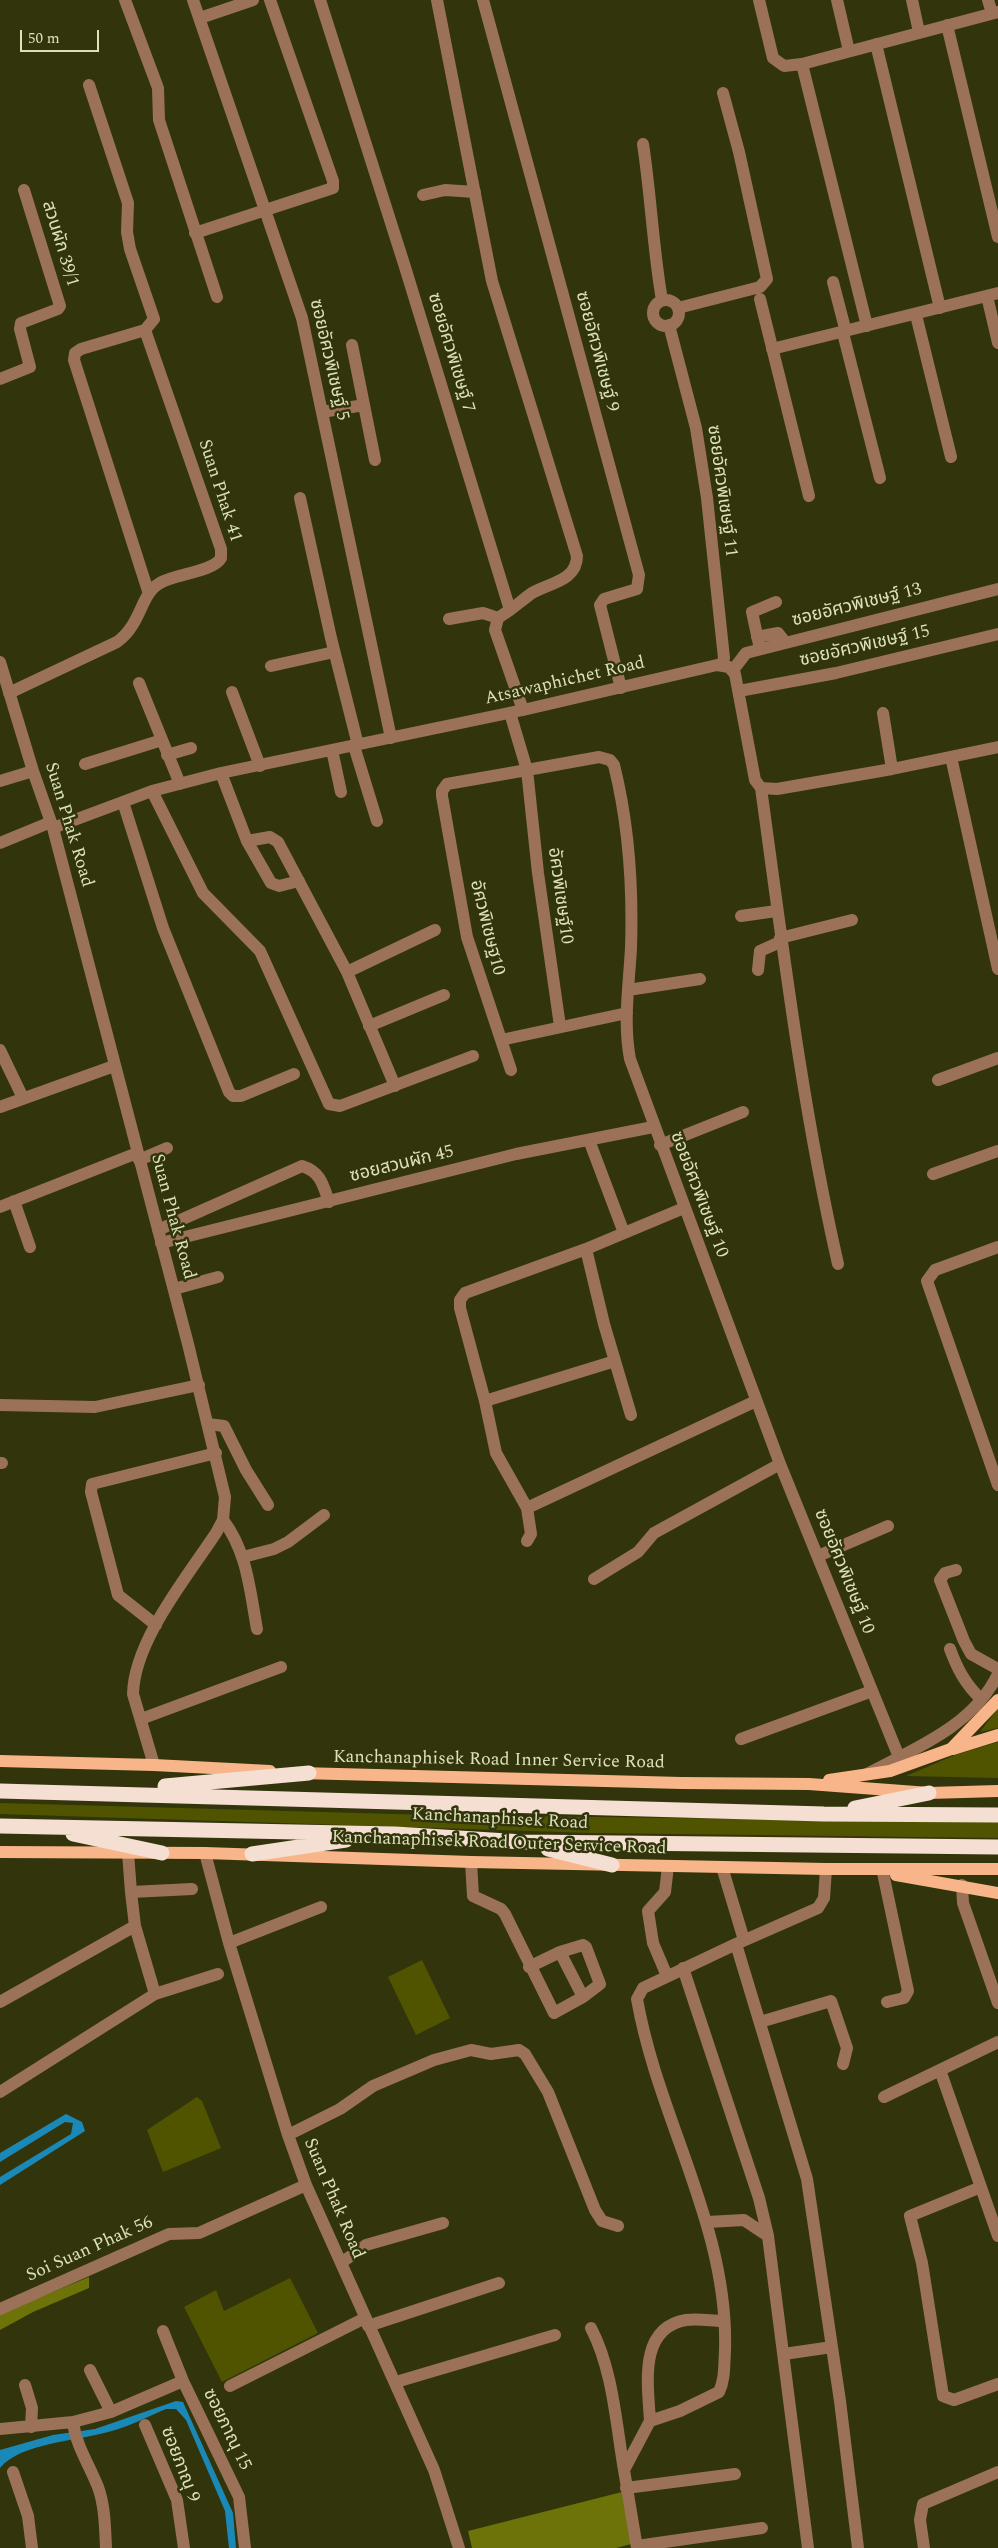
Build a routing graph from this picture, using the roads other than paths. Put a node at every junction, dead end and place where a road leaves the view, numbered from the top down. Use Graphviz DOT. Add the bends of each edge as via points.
graph roads {
  1 [pos="125,0"];
  2 [pos="193,0"];
  3 [pos="253,0"];
  4 [pos="270,0"];
  5 [pos="320,0"];
  6 [pos="437,0"];
  7 [pos="483,0"];
  8 [pos="759,0"];
  9 [pos="837,0"];
  10 [pos="912,0"];
  11 [pos="988,0"];
  12 [pos="995,12"];
  13 [pos="200,18"];
  14 [pos="947,25"];
  15 [pos="920,32"];
  16 [pos="876,44"];
  17 [pos="849,51"];
  18 [pos="802,64"];
  19 [pos="89,85"];
  20 [pos="723,93"];
  21 [pos="643,144"];
  22 [pos="24,190"];
  23 [pos="475,192"];
  24 [pos="423,195"];
  25 [pos="265,211"];
  26 [pos="195,233"];
  27 [pos="998,237"];
  28 [pos="834,282"];
  29 [pos="992,295"];
  30 [pos="217,297"];
  31 [pos="760,299"];
  32 [pos="662,300"];
  33 [pos="678,308"];
  34 [pos="940,308"];
  35 [pos="916,315"];
  36 [pos="670,325"];
  37 [pos="867,326"];
  38 [pos="146,330"];
  39 [pos="845,332"];
  40 [pos="998,343"];
  41 [pos="352,345"];
  42 [pos="772,349"];
  43 [pos="0,379"];
  44 [pos="364,405"];
  45 [pos="322,412"];
  46 [pos="951,457"];
  47 [pos="375,460"];
  48 [pos="880,478"];
  49 [pos="809,496"];
  50 [pos="300,498"];
  51 [pos="998,589"];
  52 [pos="148,591"];
  53 [pos="776,602"];
  54 [pos="510,610"];
  55 [pos="449,618"];
  56 [pos="498,618"];
  57 [pos="998,634"];
  58 [pos="758,643"];
  59 [pos="334,652"];
  60 [pos="0,662"];
  61 [pos="272,666"];
  62 [pos="728,667"];
  63 [pos="139,683"];
  64 [pos="622,688"];
  65 [pos="739,691"];
  66 [pos="232,692"];
  67 [pos="10,693"];
  68 [pos="523,710"];
  69 [pos="510,713"];
  70 [pos="883,713"];
  71 [pos="391,738"];
  72 [pos="162,740"];
  73 [pos="356,745"];
  74 [pos="998,747"];
  75 [pos="191,748"];
  76 [pos="332,750"];
  77 [pos="167,755"];
  78 [pos="951,757"];
  79 [pos="85,764"];
  80 [pos="260,766"];
  81 [pos="892,769"];
  82 [pos="527,770"];
  83 [pos="33,771"];
  84 [pos="221,773"];
  85 [pos="0,781"];
  86 [pos="180,784"];
  87 [pos="761,788"];
  88 [pos="152,792"];
  89 [pos="341,792"];
  90 [pos="123,802"];
  91 [pos="377,821"];
  92 [pos="52,825"];
  93 [pos="247,840"];
  94 [pos="0,843"];
  95 [pos="299,881"];
  96 [pos="776,911"];
  97 [pos="741,916"];
  98 [pos="852,920"];
  99 [pos="435,930"];
  100 [pos="780,940"];
  101 [pos="997,962"];
  102 [pos="758,970"];
  103 [pos="347,972"];
  104 [pos="700,979"];
  105 [pos="628,990"];
  106 [pos="444,995"];
  107 [pos="627,1013"];
  108 [pos="369,1026"];
  109 [pos="560,1026"];
  110 [pos="501,1040"];
  111 [pos="0,1050"];
  112 [pos="473,1056"];
  113 [pos="998,1058"];
  114 [pos="114,1066"];
  115 [pos="511,1070"];
  116 [pos="294,1074"];
  117 [pos="938,1080"];
  118 [pos="395,1086"];
  119 [pos="23,1098"];
  120 [pos="0,1107"];
  121 [pos="743,1112"];
  122 [pos="653,1127"];
  123 [pos="589,1140"];
  124 [pos="660,1145"];
  125 [pos="167,1148"];
  126 [pos="998,1151"];
  127 [pos="138,1156"];
  128 [pos="933,1174"];
  129 [pos="14,1201"];
  130 [pos="328,1202"];
  131 [pos="0,1206"];
  132 [pos="684,1208"];
  133 [pos="158,1230"];
  134 [pos="624,1233"];
  135 [pos="161,1243"];
  136 [pos="30,1247"];
  137 [pos="998,1248"];
  138 [pos="586,1249"];
  139 [pos="838,1264"];
  140 [pos="218,1277"];
  141 [pos="174,1289"];
  142 [pos="615,1361"];
  143 [pos="198,1385"];
  144 [pos="485,1401"];
  145 [pos="756,1401"];
  146 [pos="0,1405"];
  147 [pos="631,1415"];
  148 [pos="208,1424"];
  149 [pos="216,1453"];
  150 [pos="780,1464"];
  151 [pos="998,1485"];
  152 [pos="268,1505"];
  153 [pos="527,1508"];
  154 [pos="324,1515"];
  155 [pos="223,1520"];
  156 [pos="888,1526"];
  157 [pos="527,1541"];
  158 [pos="818,1556"];
  159 [pos="243,1557"];
  160 [pos="956,1570"];
  161 [pos="594,1580"];
  162 [pos="156,1625"];
  163 [pos="257,1629"];
  164 [pos="950,1649"];
  165 [pos="281,1667"];
  166 [pos="998,1669"];
  167 [pos="998,1674"];
  168 [pos="872,1691"];
  169 [pos="980,1699"];
  170 [pos="998,1700"];
  171 [pos="141,1719"];
  172 [pos="998,1735"];
  173 [pos="741,1739"];
  174 [pos="951,1749"];
  175 [pos="899,1757"];
  176 [pos="0,1761"];
  177 [pos="154,1765"];
  178 [pos="309,1774"];
  179 [pos="867,1774"];
  180 [pos="809,1784"];
  181 [pos="0,1791"];
  182 [pos="998,1791"];
  183 [pos="99,1792"];
  184 [pos="929,1793"];
  185 [pos="824,1814"];
  186 [pos="998,1815"];
  187 [pos="0,1826"];
  188 [pos="40,1827"];
  189 [pos="385,1834"];
  190 [pos="523,1842"];
  191 [pos="998,1847"];
  192 [pos="0,1852"];
  193 [pos="128,1853"];
  194 [pos="162,1853"];
  195 [pos="205,1853"];
  196 [pos="252,1854"];
  197 [pos="471,1862"];
  198 [pos="612,1865"];
  199 [pos="668,1866"];
  200 [pos="722,1867"];
  201 [pos="826,1869"];
  202 [pos="859,1869"];
  203 [pos="998,1869"];
  204 [pos="882,1873"];
  205 [pos="962,1885"];
  206 [pos="192,1889"];
  207 [pos="131,1892"];
  208 [pos="998,1893"];
  209 [pos="321,1907"];
  210 [pos="135,1926"];
  211 [pos="229,1942"];
  212 [pos="740,1942"];
  213 [pos="560,1952"];
  214 [pos="529,1967"];
  215 [pos="683,1968"];
  216 [pos="218,1974"];
  217 [pos="667,1976"];
  218 [pos="155,1994"];
  219 [pos="583,1997"];
  220 [pos="0,2002"];
  221 [pos="887,2002"];
  222 [pos="998,2003"];
  223 [pos="760,2022"];
  224 [pos="998,2042"];
  225 [pos="843,2064"];
  226 [pos="940,2070"];
  227 [pos="0,2092"];
  228 [pos="884,2097"];
  229 [pos="288,2135"];
  230 [pos="306,2185"];
  231 [pos="982,2187"];
  232 [pos="707,2222"];
  233 [pos="443,2223"];
  234 [pos="618,2226"];
  235 [pos="768,2236"];
  236 [pos="998,2236"];
  237 [pos="341,2263"];
  238 [pos="499,2283"];
  239 [pos="0,2309"];
  240 [pos="724,2321"];
  241 [pos="367,2322"];
  242 [pos="591,2328"];
  243 [pos="163,2331"];
  244 [pos="555,2335"];
  245 [pos="832,2347"];
  246 [pos="784,2354"];
  247 [pos="90,2370"];
  248 [pos="183,2381"];
  249 [pos="396,2382"];
  250 [pos="998,2384"];
  251 [pos="25,2385"];
  252 [pos="230,2386"];
  253 [pos="111,2412"];
  254 [pos="650,2421"];
  255 [pos="144,2425"];
  256 [pos="30,2426"];
  257 [pos="0,2429"];
  258 [pos="75,2431"];
  259 [pos="624,2470"];
  260 [pos="13,2472"];
  261 [pos="998,2472"];
  262 [pos="734,2474"];
  263 [pos="626,2488"];
  264 [pos="762,2528"];
  265 [pos="637,2547"];
  266 [pos="32,2548"];
  267 [pos="106,2548"];
  268 [pos="184,2548"];
  269 [pos="245,2548"];
  270 [pos="459,2548"];
  271 [pos="808,2548"];
  272 [pos="858,2548"];
  273 [pos="924,2548"];
  1 -- 26 [label="street" via="158,88 159,120"];
  2 -- 13 [label="street, ซอยอัศวพิเชษฐ์ 5"];
  3 -- 13 [label="street"];
  4 -- 25 [label="street" via="334,186 331,190"];
  5 -- 54 [label="street, ซอยอัศวพิเชษฐ์ 7"];
  6 -- 23 [label="street"];
  7 -- 64 [label="street, ซอยอัศวพิเชษฐ์ 9" via="639,575 637,589 604,599 600,604"];
  8 -- 18 [label="street" via="773,58 784,66"];
  9 -- 17 [label="street"];
  10 -- 15 [label="street"];
  11 -- 12 [label="street"];
  12 -- 14 [label="street"];
  13 -- 25 [label="street, ซอยอัศวพิเชษฐ์ 5"];
  14 -- 15 [label="street"];
  14 -- 27 [label="street"];
  15 -- 16 [label="street"];
  16 -- 17 [label="street"];
  16 -- 34 [label="street"];
  17 -- 18 [label="street"];
  18 -- 37 [label="street"];
  19 -- 38 [label="street" via="128,202 128,240 154,319"];
  20 -- 33 [label="street" via="767,279 760,287"];
  21 -- 32 [label="street"];
  22 -- 43 [label="street, สวนผัก 39/1" via="60,306 21,323 30,367"];
  23 -- 24 [label="street" via="445,190"];
  23 -- 54 [label="street" via="492,281 577,556 577,563 569,576 532,594"];
  25 -- 26 [label="street"];
  25 -- 45 [label="street, ซอยอัศวพิเชษฐ์ 5" via="302,318"];
  26 -- 30 [label="street"];
  28 -- 39 [label="street"];
  29 -- 34 [label="street"];
  29 -- 40 [label="street"];
  31 -- 42 [label="street"];
  32 -- 33 [label="street" via="671,301"];
  32 -- 36 [label="street" via="654,308 655,319"];
  33 -- 36 [label="street" via="678,318"];
  34 -- 35 [label="street"];
  35 -- 37 [label="street"];
  35 -- 46 [label="street"];
  36 -- 62 [label="street, ซอยอัศวพิเชษฐ์ 11" via="696,428 724,658"];
  37 -- 39 [label="street"];
  38 -- 52 [label="street, Suan Phak 41" via="222,553 214,565 169,579"];
  38 -- 52 [label="street" via="81,349 74,356"];
  39 -- 42 [label="street"];
  39 -- 48 [label="street"];
  41 -- 44 [label="street"];
  42 -- 49 [label="street"];
  44 -- 45 [label="street"];
  44 -- 47 [label="street"];
  45 -- 71 [label="street, ซอยอัศวพิเชษฐ์ 5"];
  50 -- 59 [label="street"];
  51 -- 58 [label="street, ซอยอัศวพิเชษฐ์ 13" via="785,642"];
  52 -- 67 [label="street" via="136,623 122,638 81,661"];
  53 -- 58 [label="street" via="752,612"];
  54 -- 56 [label="street"];
  55 -- 56 [label="street" via="483,613"];
  56 -- 68 [label="street" via="495,630"];
  57 -- 65 [label="street, ซอยอัศวพิเชษฐ์ 15"];
  58 -- 62 [label="street, ซอยอัศวพิเชษฐ์ 13"];
  59 -- 61 [label="street"];
  59 -- 73 [label="street"];
  60 -- 67 [label="street, Suan Phak Road"];
  62 -- 64 [label="street, Atsawaphichet Road"];
  62 -- 65 [label="street"];
  63 -- 72 [label="street"];
  64 -- 68 [label="street, Atsawaphichet Road"];
  65 -- 87 [label="street" via="755,780"];
  66 -- 80 [label="street"];
  67 -- 83 [label="street, Suan Phak Road"];
  68 -- 69 [label="street, Atsawaphichet Road"];
  69 -- 71 [label="street, Atsawaphichet Road"];
  69 -- 82 [label="street"];
  70 -- 81 [label="street"];
  71 -- 73 [label="street, Atsawaphichet Road"];
  72 -- 77 [label="street"];
  72 -- 79 [label="street"];
  73 -- 76 [label="street, Atsawaphichet Road"];
  73 -- 91 [label="street"];
  74 -- 78 [label="street"];
  75 -- 77 [label="street"];
  76 -- 80 [label="street, Atsawaphichet Road"];
  76 -- 89 [label="street"];
  77 -- 86 [label="street"];
  78 -- 81 [label="street"];
  78 -- 101 [label="street"];
  80 -- 84 [label="street, Atsawaphichet Road"];
  81 -- 87 [label="street" via="777,790"];
  82 -- 105 [label="street, ซอยอัศวพิเชษฐ์ 10" via="599,757 610,760 614,765 629,856"];
  82 -- 109 [label="street, อัศวพิเชษฐ์10"];
  82 -- 110 [label="street, อัศวพิเชษฐ10" via="447,784 442,791 467,937"];
  83 -- 85 [label="street"];
  83 -- 92 [label="street, Suan Phak Road"];
  84 -- 86 [label="street, Atsawaphichet Road"];
  84 -- 93 [label="street"];
  86 -- 88 [label="street, Atsawaphichet Road"];
  87 -- 96 [label="street"];
  88 -- 90 [label="street, Atsawaphichet Road"];
  88 -- 118 [label="street" via="203,893 260,951 329,1104 340,1106"];
  90 -- 92 [label="street, Atsawaphichet Road"];
  90 -- 116 [label="street" via="163,928 229,1092 233,1096 241,1096"];
  92 -- 94 [label="street, Atsawaphichet Road"];
  92 -- 114 [label="street, Suan Phak Road"];
  93 -- 95 [label="street" via="274,838"];
  93 -- 95 [label="street" via="270,883 279,886"];
  95 -- 103 [label="street"];
  96 -- 97 [label="street"];
  96 -- 100 [label="street"];
  98 -- 100 [label="street"];
  99 -- 103 [label="street"];
  100 -- 102 [label="street" via="760,951"];
  100 -- 139 [label="street" via="817,1172"];
  103 -- 108 [label="street"];
  104 -- 105 [label="street"];
  105 -- 107 [label="street, ซอยอัศวพิเชษฐ์ 10"];
  106 -- 108 [label="street"];
  107 -- 109 [label="street"];
  107 -- 122 [label="street, ซอยอัศวพิเชษฐ์ 10" via="630,1059"];
  108 -- 118 [label="street"];
  109 -- 110 [label="street"];
  110 -- 115 [label="street, อัศวพิเชษฐ10"];
  111 -- 119 [label="street"];
  112 -- 118 [label="street"];
  113 -- 117 [label="street"];
  114 -- 119 [label="street"];
  114 -- 127 [label="street, Suan Phak Road"];
  119 -- 120 [label="street"];
  121 -- 124 [label="street"];
  122 -- 123 [label="street, ซอยสวนผัก 45"];
  122 -- 124 [label="street, ซอยอัศวพิเชษฐ์ 10"];
  123 -- 130 [label="street, ซอยสวนผัก 45" via="516,1154"];
  123 -- 134 [label="street"];
  124 -- 132 [label="street, ซอยอัศวพิเชษฐ์ 10"];
  125 -- 127 [label="street"];
  126 -- 128 [label="street"];
  127 -- 129 [label="street"];
  127 -- 133 [label="street, Suan Phak Road"];
  129 -- 131 [label="street"];
  129 -- 136 [label="street"];
  130 -- 133 [label="street" via="320,1177 311,1168 302,1166"];
  130 -- 135 [label="street, ซอยสวนผัก 45"];
  132 -- 134 [label="street"];
  132 -- 145 [label="street, ซอยอัศวพิเชษฐ์ 10"];
  133 -- 135 [label="street, Suan Phak Road"];
  134 -- 138 [label="street"];
  135 -- 141 [label="street, Suan Phak Road"];
  137 -- 151 [label="street" via="935,1270 927,1280"];
  138 -- 142 [label="street"];
  138 -- 144 [label="street" via="466,1293 460,1300"];
  140 -- 141 [label="street"];
  141 -- 143 [label="street, Suan Phak Road"];
  142 -- 144 [label="street"];
  142 -- 147 [label="street"];
  143 -- 146 [label="street" via="95,1407"];
  143 -- 148 [label="street, Suan Phak Road"];
  144 -- 153 [label="street" via="496,1453"];
  145 -- 150 [label="street, ซอยอัศวพิเชษฐ์ 10"];
  145 -- 153 [label="street"];
  148 -- 149 [label="street, Suan Phak Road"];
  148 -- 152 [label="street" via="224,1426"];
  149 -- 155 [label="street, Suan Phak Road" via="225,1497"];
  149 -- 162 [label="street" via="92,1484 118,1595"];
  150 -- 158 [label="street, ซอยอัศวพิเชษฐ์ 10"];
  150 -- 161 [label="street" via="654,1533 638,1552"];
  153 -- 157 [label="street" via="530,1534"];
  154 -- 159 [label="street" via="288,1542"];
  155 -- 159 [label="street" via="236,1536"];
  155 -- 162 [label="street, Suan Phak Road"];
  156 -- 158 [label="street"];
  158 -- 168 [label="street, ซอยอัศวพิเชษฐ์ 10"];
  159 -- 163 [label="street"];
  160 -- 166 [label="street" via="945,1573 940,1580 964,1641 971,1654"];
  162 -- 171 [label="street, Suan Phak Road" via="139,1658 133,1682 135,1704"];
  164 -- 169 [label="street" via="957,1668"];
  165 -- 171 [label="street"];
  167 -- 169 [label="street"];
  168 -- 173 [label="street"];
  168 -- 175 [label="street, ซอยอัศวพิเชษฐ์ 10"];
  169 -- 175 [label="street" via="968,1714 939,1737"];
  170 -- 174 [label="main road"];
  171 -- 177 [label="street, Suan Phak Road"];
  172 -- 174 [label="main road"];
  174 -- 179 [label="main road" via="903,1767"];
  175 -- 179 [label="street"];
  176 -- 177 [label="main road, Kanchanaphisek Road Inner Service Road"];
  177 -- 178 [label="main road, Kanchanaphisek Road Inner Service Road"];
  178 -- 180 [label="main road, Kanchanaphisek Road Inner Service Road"];
  178 -- 183 [label="highway"];
  179 -- 180 [label="main road"];
  180 -- 184 [label="main road, Kanchanaphisek Road Inner Service Road"];
  181 -- 183 [label="highway, Kanchanaphisek Road"];
  182 -- 184 [label="main road, Kanchanaphisek Road Inner Service Road"];
  183 -- 185 [label="highway, Kanchanaphisek Road"];
  184 -- 185 [label="highway"];
  185 -- 186 [label="highway, Kanchanaphisek Road"];
  187 -- 188 [label="highway, Kanchanaphisek Road"];
  188 -- 189 [label="highway, Kanchanaphisek Road"];
  188 -- 194 [label="highway"];
  189 -- 190 [label="highway, Kanchanaphisek Road"];
  189 -- 196 [label="highway"];
  190 -- 191 [label="highway, Kanchanaphisek Road"];
  190 -- 198 [label="highway"];
  192 -- 193 [label="main road, Kanchanaphisek Road Outer Service Road"];
  193 -- 194 [label="main road, Kanchanaphisek Road Outer Service Road"];
  193 -- 207 [label="street"];
  194 -- 195 [label="main road, Kanchanaphisek Road Outer Service Road"];
  195 -- 196 [label="main road, Kanchanaphisek Road Outer Service Road"];
  195 -- 211 [label="street, Suan Phak Road"];
  196 -- 197 [label="main road, Kanchanaphisek Road Outer Service Road"];
  197 -- 198 [label="main road, Kanchanaphisek Road Outer Service Road"];
  197 -- 214 [label="street" via="473,1896 503,1911"];
  198 -- 199 [label="main road, Kanchanaphisek Road Outer Service Road"];
  199 -- 200 [label="main road, Kanchanaphisek Road Outer Service Road"];
  199 -- 217 [label="street" via="665,1892 648,1911 650,1931"];
  200 -- 201 [label="main road, Kanchanaphisek Road Outer Service Road"];
  200 -- 212 [label="street"];
  201 -- 202 [label="main road, Kanchanaphisek Road Outer Service Road"];
  201 -- 212 [label="street" via="824,1898 818,1908"];
  202 -- 203 [label="main road, Kanchanaphisek Road Outer Service Road"];
  202 -- 204 [label="main road"];
  204 -- 205 [label="main road"];
  204 -- 221 [label="street" via="908,1991 904,1998"];
  205 -- 208 [label="main road"];
  205 -- 222 [label="street" via="962,1903"];
  206 -- 207 [label="street"];
  207 -- 210 [label="street"];
  209 -- 211 [label="street"];
  210 -- 218 [label="street"];
  210 -- 220 [label="street"];
  211 -- 229 [label="street, Suan Phak Road"];
  212 -- 215 [label="street"];
  212 -- 223 [label="street"];
  213 -- 214 [label="street"];
  213 -- 219 [label="street"];
  213 -- 219 [label="street" via="580,1944 586,1947 600,1981 599,1987"];
  214 -- 219 [label="street" via="554,2013"];
  215 -- 217 [label="street"];
  215 -- 235 [label="street" via="759,2198"];
  216 -- 218 [label="street"];
  217 -- 232 [label="street" via="643,1988 637,1999 656,2080"];
  218 -- 227 [label="street"];
  223 -- 225 [label="street" via="831,2001 847,2048"];
  223 -- 245 [label="street" via="807,2178"];
  224 -- 226 [label="street"];
  226 -- 228 [label="street"];
  226 -- 231 [label="street"];
  229 -- 230 [label="street, Suan Phak Road"];
  229 -- 234 [label="street" via="340,2109 373,2086 434,2060 471,2050 491,2054 519,2050 525,2054 548,2092 595,2210 602,2220"];
  230 -- 237 [label="street, Suan Phak Road"];
  230 -- 239 [label="street, Soi Suan Phak 56" via="199,2233 169,2234"];
  231 -- 236 [label="street"];
  231 -- 250 [label="street" via="910,2216 922,2263 943,2396 954,2400"];
  232 -- 235 [label="street" via="744,2220"];
  232 -- 240 [label="street"];
  233 -- 237 [label="street" via="366,2245"];
  235 -- 246 [label="street"];
  237 -- 241 [label="street, Suan Phak Road"];
  238 -- 241 [label="street"];
  240 -- 254 [label="street" via="724,2378 719,2392"];
  240 -- 254 [label="street" via="685,2320 662,2329 651,2348 647,2370"];
  241 -- 249 [label="street, Suan Phak Road"];
  241 -- 252 [label="street"];
  242 -- 259 [label="street" via="607,2376"];
  243 -- 248 [label="street, ซอยภาณุ 15"];
  244 -- 249 [label="street"];
  245 -- 246 [label="street"];
  245 -- 272 [label="street"];
  246 -- 271 [label="street"];
  247 -- 253 [label="street"];
  248 -- 253 [label="street"];
  248 -- 269 [label="street, ซอยภาณุ 15" via="239,2497"];
  249 -- 270 [label="street, Suan Phak Road" via="434,2470"];
  251 -- 256 [label="street" via="32,2408"];
  253 -- 258 [label="street"];
  254 -- 259 [label="street"];
  255 -- 268 [label="street, ซอยภาณุ 9" via="177,2500"];
  256 -- 257 [label="street"];
  256 -- 258 [label="street"];
  258 -- 267 [label="street" via="98,2487"];
  259 -- 263 [label="street"];
  260 -- 266 [label="street" via="28,2516"];
  261 -- 273 [label="street" via="923,2504 920,2520"];
  262 -- 263 [label="street"];
  263 -- 265 [label="street"];
  264 -- 265 [label="street"];
}
